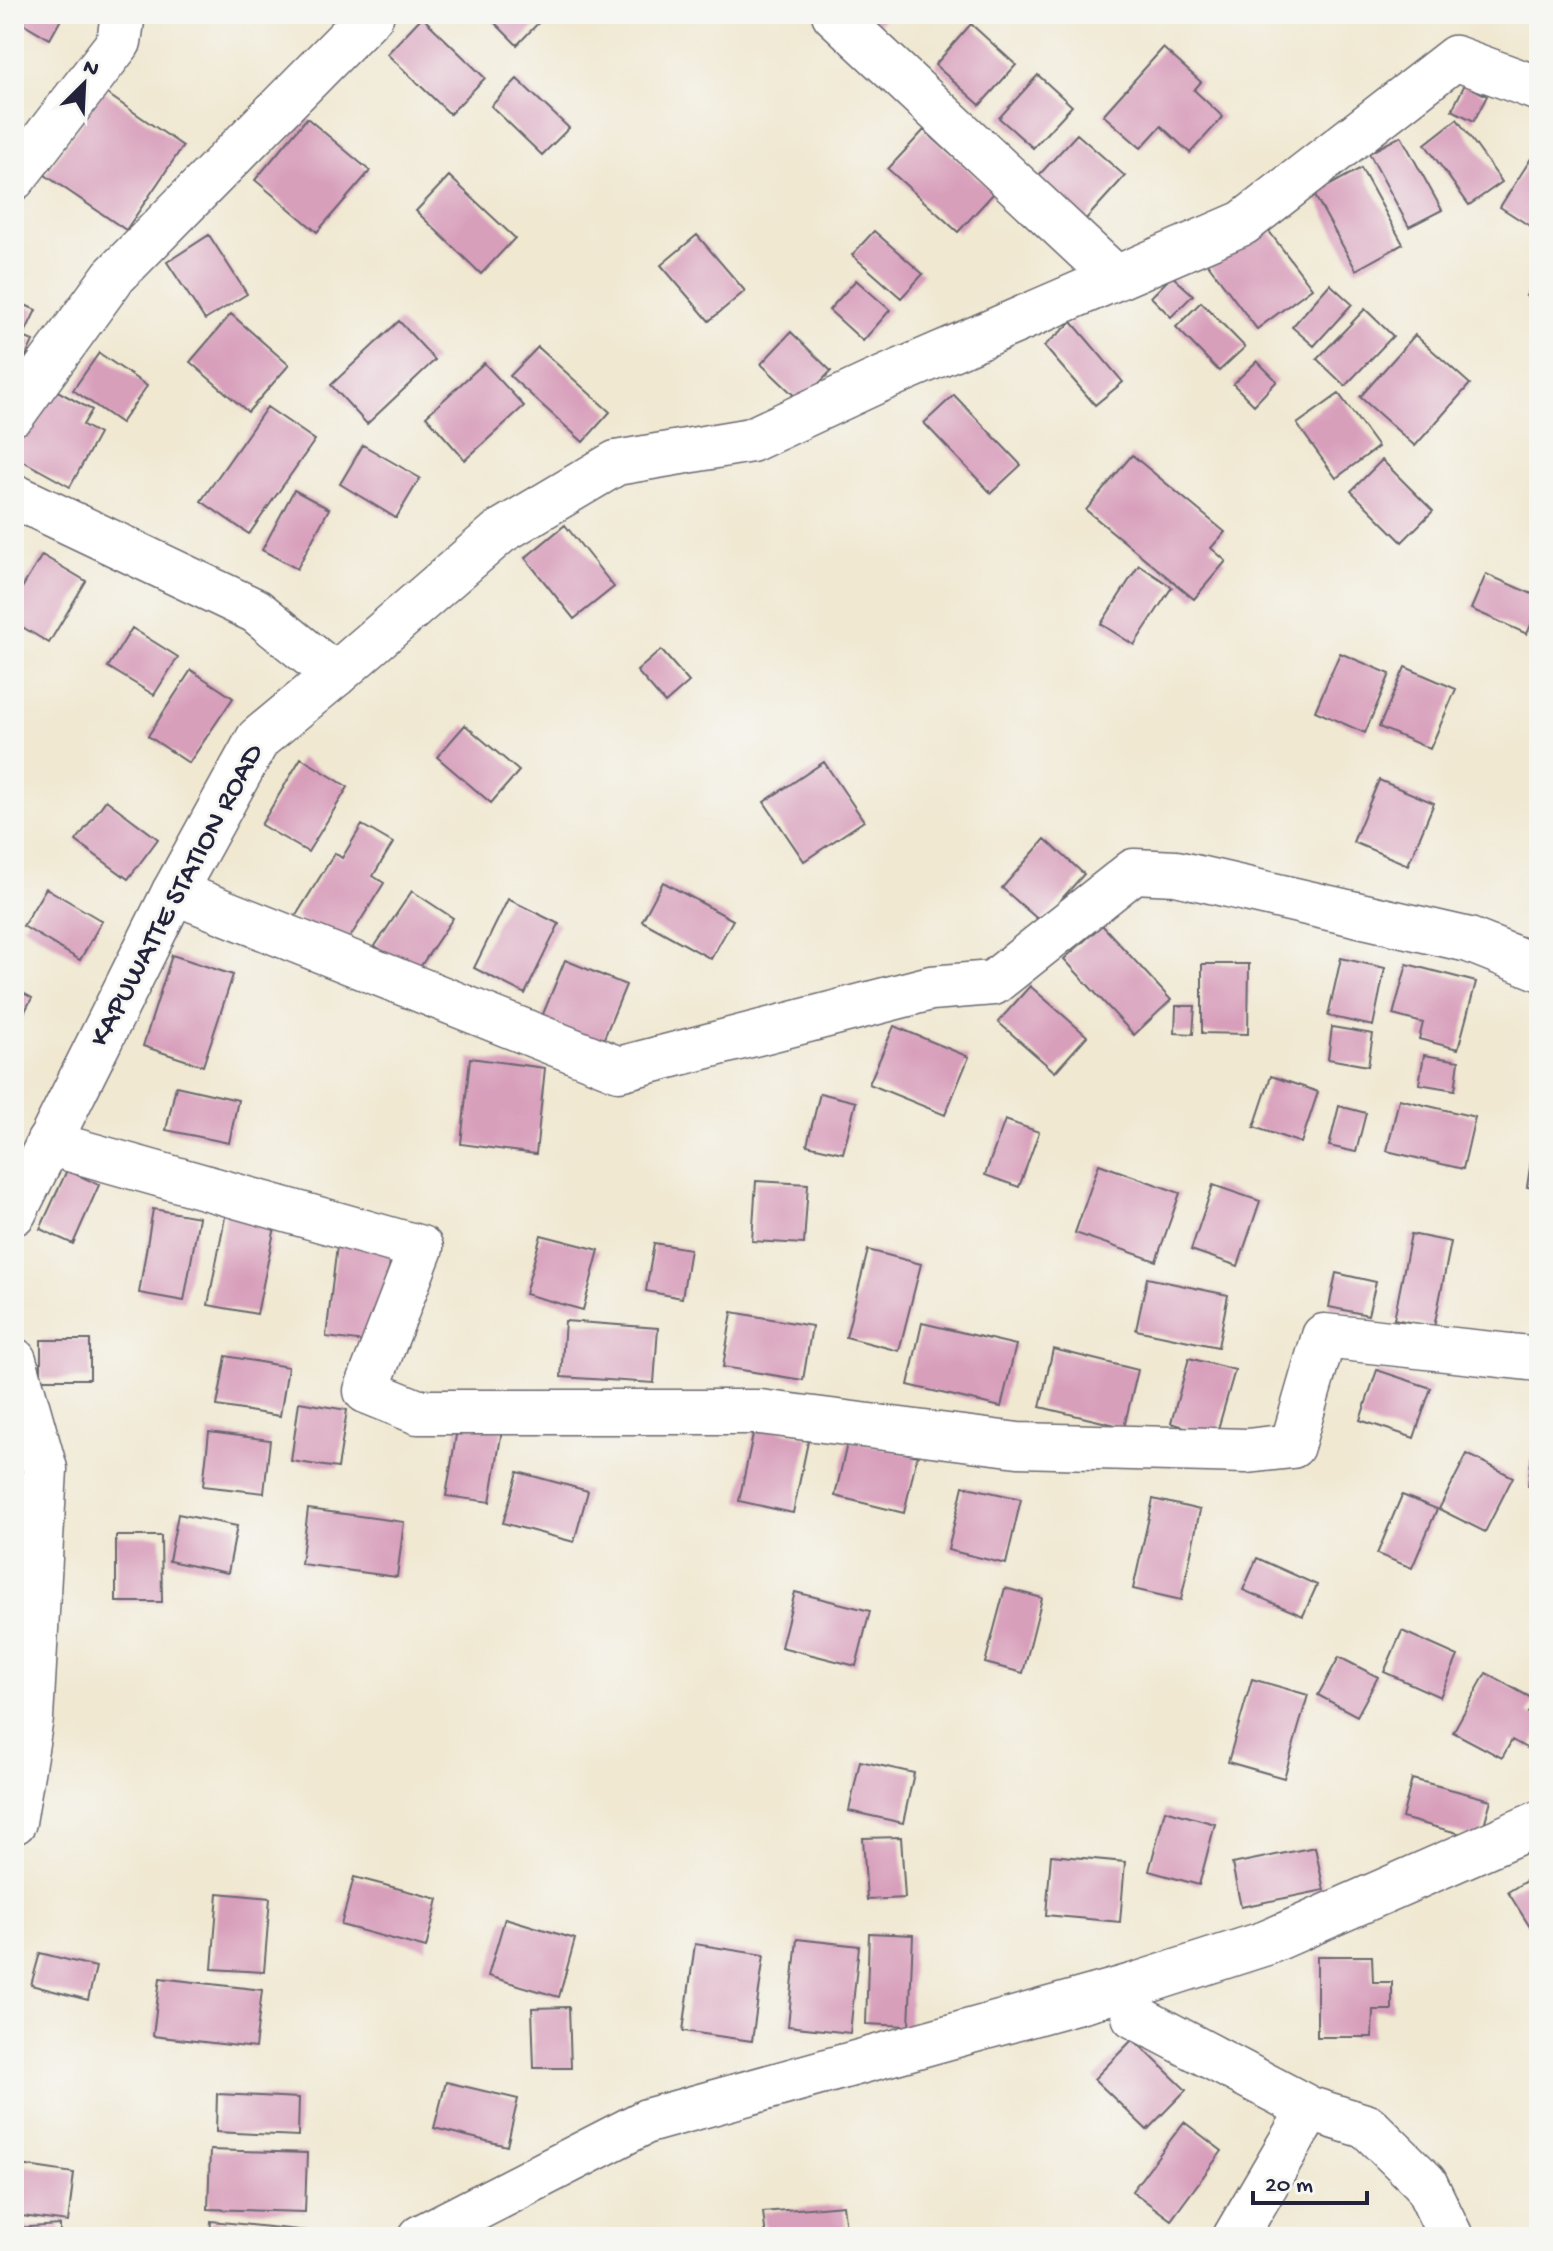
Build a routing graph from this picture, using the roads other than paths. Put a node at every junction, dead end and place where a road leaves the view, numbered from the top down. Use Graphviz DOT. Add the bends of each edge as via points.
graph roads {
  1 [pos="123,14"];
  2 [pos="372,14"];
  3 [pos="834,14"];
  4 [pos="1539,89"];
  5 [pos="14,178"];
  6 [pos="1116,278"];
  7 [pos="14,413"];
  8 [pos="14,496"];
  9 [pos="335,675"];
  10 [pos="174,892"];
  11 [pos="1539,968"];
  12 [pos="48,1143"];
  13 [pos="14,1213"];
  14 [pos="1539,1359"];
  15 [pos="14,1360"];
  16 [pos="14,1822"];
  17 [pos="1539,1823"];
  18 [pos="1129,1987"];
  19 [pos="1310,2109"];
  20 [pos="421,2237"];
  21 [pos="1235,2237"];
  22 [pos="1451,2237"];
  1 -- 5 [label="street" via="119,42"];
  2 -- 7 [label="street" via="113,277"];
  3 -- 6 [label="street"];
  4 -- 6 [label="street, KAPUWATTE STATION ROAD" via="1455,58 1243,223"];
  6 -- 9 [label="street, KAPUWATTE STATION ROAD" via="751,440 616,463 500,532"];
  8 -- 9 [label="street" via="256,611"];
  9 -- 10 [label="street, KAPUWATTE STATION ROAD" via="258,739"];
  10 -- 11 [label="street" via="619,1069 931,988 993,983 1134,871 1176,873 1469,940"];
  10 -- 12 [label="street, KAPUWATTE STATION ROAD"];
  12 -- 13 [label="street, KAPUWATTE STATION ROAD"];
  12 -- 14 [label="street" via="421,1248 366,1391 418,1412 760,1412 1018,1445 1247,1451 1292,1446 1324,1336"];
  15 -- 16 [label="street" via="45,1469 31,1718"];
  17 -- 18 [label="street" via="1266,1943"];
  18 -- 19 [label="street" via="1134,2016"];
  18 -- 20 [label="street" via="647,2121"];
  19 -- 21 [label="street"];
  19 -- 22 [label="street" via="1368,2127 1425,2183"];
}
